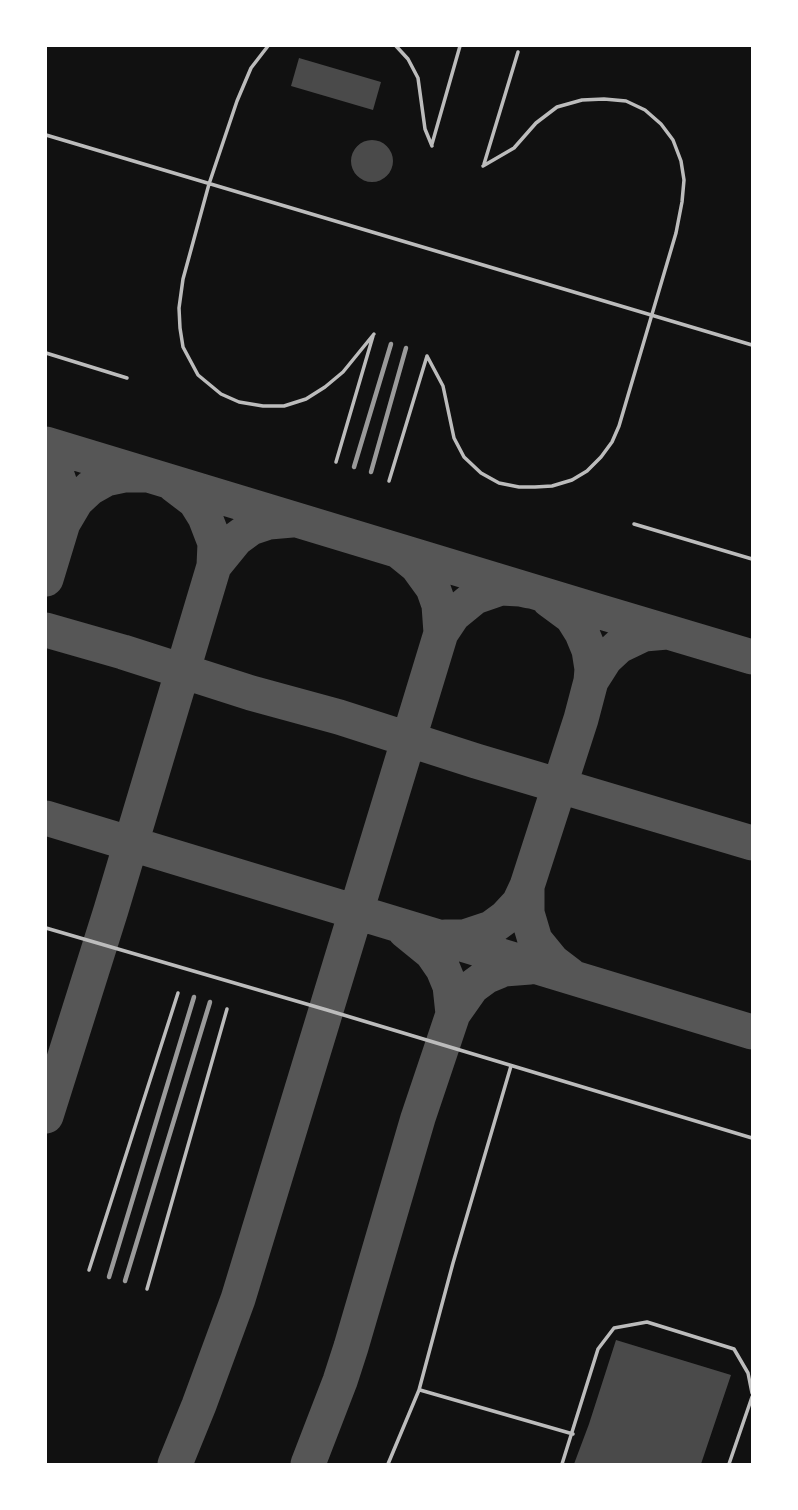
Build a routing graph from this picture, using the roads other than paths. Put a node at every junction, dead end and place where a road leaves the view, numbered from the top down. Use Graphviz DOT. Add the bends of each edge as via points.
graph roads {
  1 [pos="268,46"];
  2 [pos="396,46"];
  3 [pos="460,46"];
  4 [pos="518,52"];
  5 [pos="46,135"];
  6 [pos="209,184"];
  7 [pos="652,315"];
  8 [pos="752,345"];
  9 [pos="46,353"];
  10 [pos="127,378"];
  11 [pos="336,462"];
  12 [pos="389,481"];
  13 [pos="634,524"];
  14 [pos="752,559"];
  15 [pos="46,929"];
  16 [pos="178,993"];
  17 [pos="227,1009"];
  18 [pos="511,1066"];
  19 [pos="752,1138"];
  20 [pos="89,1270"];
  21 [pos="147,1289"];
  22 [pos="419,1390"];
  23 [pos="752,1395"];
  24 [pos="573,1434"];
  25 [pos="388,1465"];
  26 [pos="562,1465"];
  27 [pos="729,1465"];
  1 -- 6 [label="lane" via="251,68"];
  2 -- 3 [label="lane" via="418,78 432,146"];
  4 -- 7 [label="lane" via="483,166 514,148 556,107 582,100 626,102 645,110 673,140 684,180 682,202"];
  5 -- 6 [label="lane"];
  6 -- 7 [label="lane"];
  6 -- 11 [label="lane" via="183,279 183,347 198,375 221,394 240,402 284,405 326,387 374,334"];
  7 -- 8 [label="lane"];
  7 -- 12 [label="lane" via="619,426 612,442 587,471 552,486 519,487 481,473 464,457 454,438 443,386 427,356"];
  9 -- 10 [label="lane"];
  13 -- 14 [label="lane"];
  15 -- 18 [label="lane"];
  16 -- 20 [label="lane"];
  17 -- 21 [label="lane"];
  18 -- 19 [label="lane"];
  18 -- 22 [label="lane"];
  22 -- 24 [label="lane"];
  22 -- 25 [label="lane"];
  23 -- 24 [label="lane" via="748,1373 734,1349 648,1322 614,1328 598,1349"];
  23 -- 27 [label="lane"];
  24 -- 26 [label="lane"];
}
